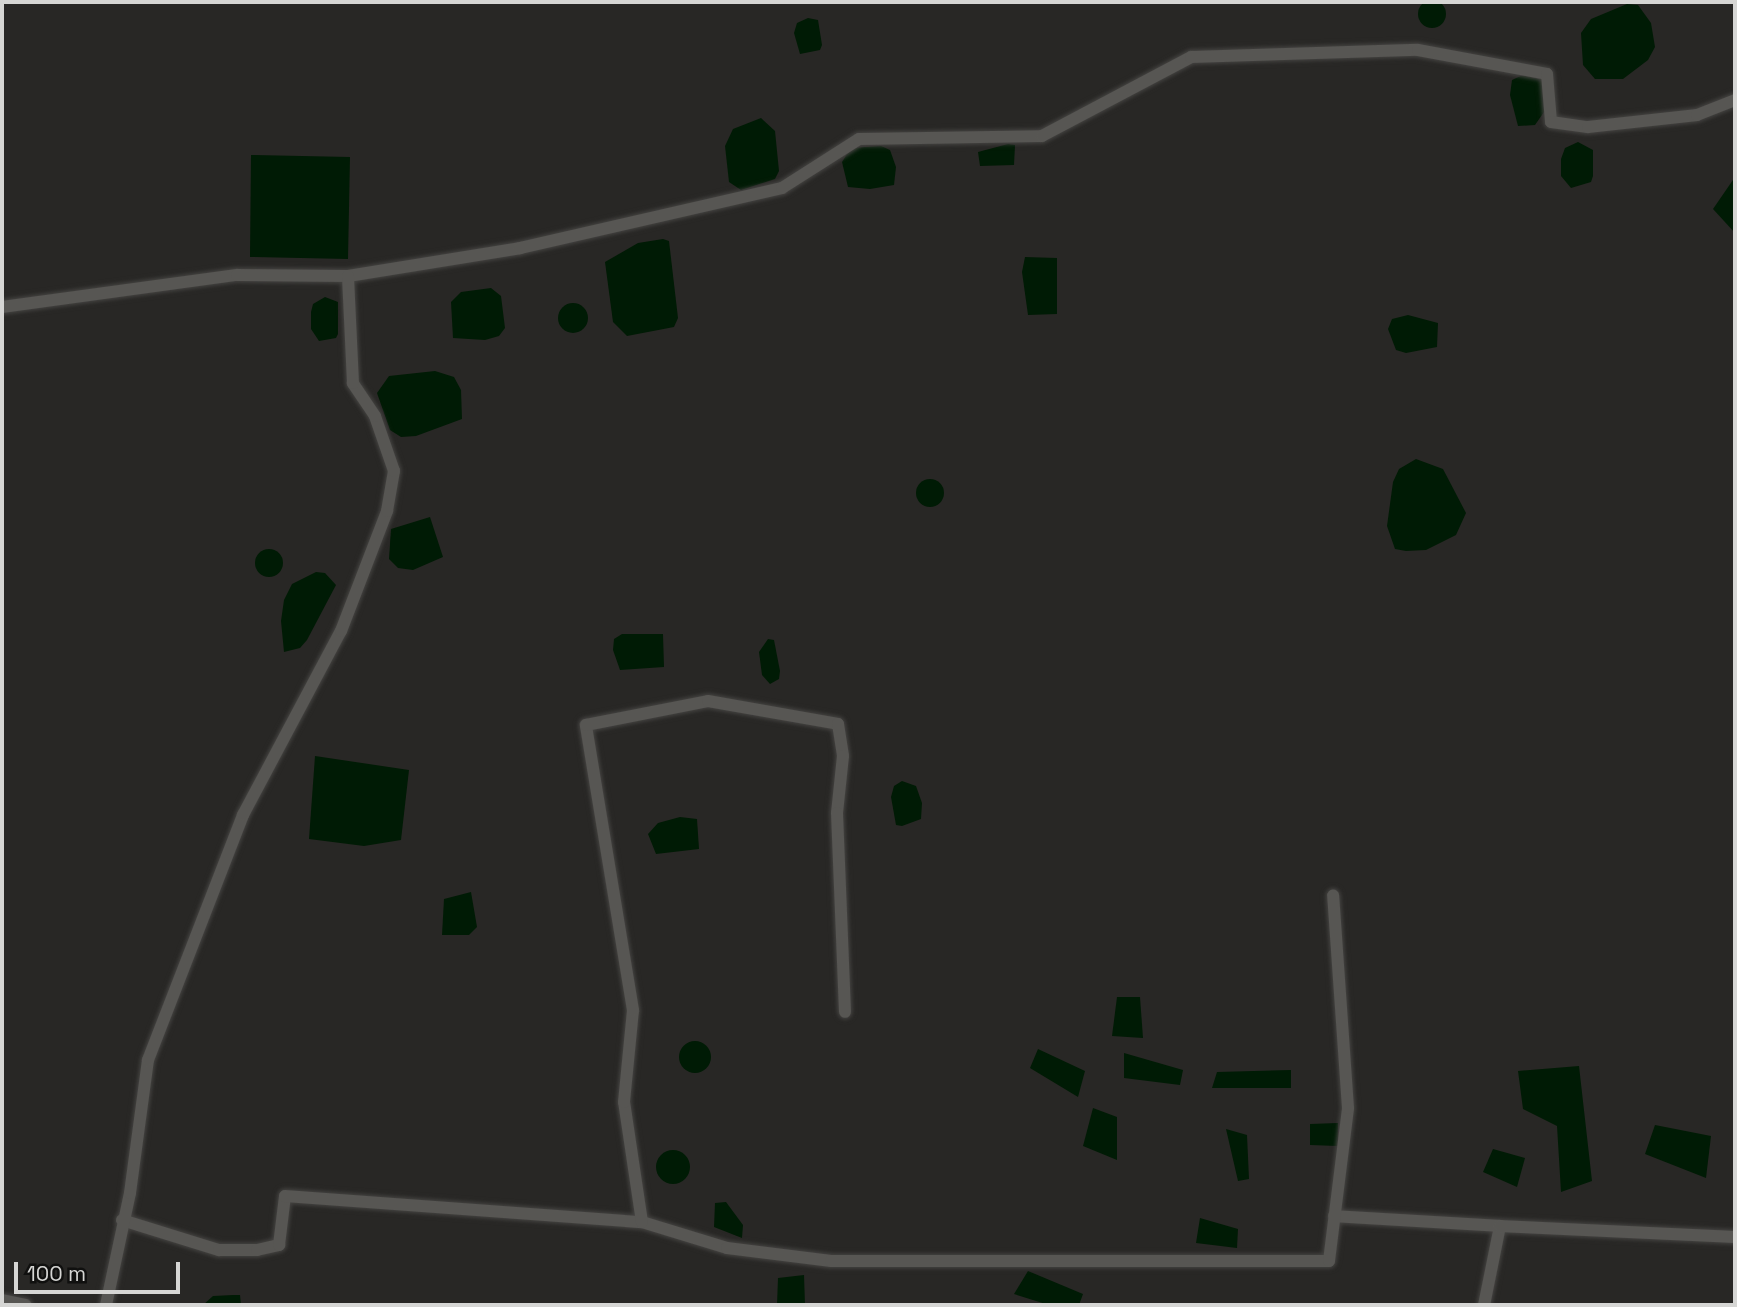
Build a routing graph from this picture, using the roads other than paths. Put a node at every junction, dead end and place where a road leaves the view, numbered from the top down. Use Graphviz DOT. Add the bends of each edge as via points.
graph roads {
  1 [pos="1735,100"];
  2 [pos="348,275"];
  3 [pos="2,307"];
  4 [pos="1333,896"];
  5 [pos="845,1012"];
  6 [pos="1334,1216"];
  7 [pos="122,1220"];
  8 [pos="642,1222"];
  9 [pos="1500,1226"];
  10 [pos="1735,1237"];
  11 [pos="2,1300"];
  12 [pos="25,1305"];
  13 [pos="106,1305"];
  14 [pos="1484,1305"];
  1 -- 2 [label="street" via="1697,115 1588,127 1551,122 1547,74 1418,50 1191,57 1042,136 859,139 782,188 520,248"];
  2 -- 3 [label="street" via="237,275"];
  2 -- 7 [label="street" via="353,383 375,416 394,471 387,511 341,631 243,815 210,890 148,1060"];
  4 -- 6 [label="street" via="1348,1108"];
  5 -- 8 [label="street" via="837,813 843,756 838,724 708,701 586,724 633,1010 624,1102"];
  6 -- 8 [label="street" via="1329,1261 1236,1263 831,1261 727,1248"];
  6 -- 9 [label="street"];
  7 -- 8 [label="street" via="219,1251 279,1245 285,1196"];
  7 -- 13 [label="street"];
  9 -- 10 [label="street"];
  9 -- 14 [label="street"];
  11 -- 12 [label="street"];
}
